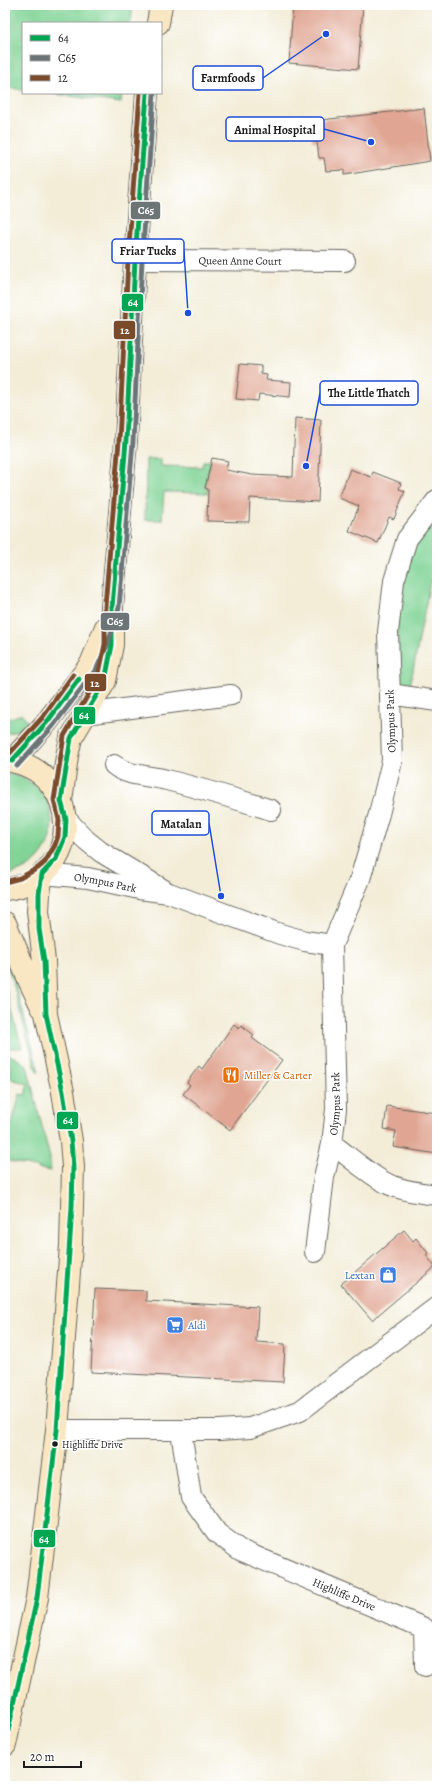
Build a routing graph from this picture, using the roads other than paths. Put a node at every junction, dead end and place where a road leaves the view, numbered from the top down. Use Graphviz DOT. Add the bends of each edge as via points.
graph roads {
  1 [pos="161,5"];
  2 [pos="158,22"];
  3 [pos="147,94"];
  4 [pos="135,260"];
  5 [pos="345,261"];
  6 [pos="437,500"];
  7 [pos="112,607"];
  8 [pos="390,694"];
  9 [pos="231,695"];
  10 [pos="437,701"];
  11 [pos="85,714"];
  12 [pos="9,761"];
  13 [pos="114,765"];
  14 [pos="64,810"];
  15 [pos="272,810"];
  16 [pos="42,874"];
  17 [pos="5,889"];
  18 [pos="169,893"];
  19 [pos="5,923"];
  20 [pos="332,945"];
  21 [pos="46,1014"];
  22 [pos="332,1144"];
  23 [pos="437,1195"];
  24 [pos="315,1252"];
  25 [pos="437,1307"];
  26 [pos="57,1430"];
  27 [pos="181,1430"];
  28 [pos="425,1666"];
  29 [pos="5,1746"];
  1 -- 2 [label="main road"];
  3 -- 4 [label="main road"];
  4 -- 5 [label="street, Queen Anne Court"];
  4 -- 7 [label="main road" via="126,449"];
  6 -- 8 [label="street, Olympus Park" via="407,540 394,581 388,632"];
  7 -- 11 [label="main road" via="112,645 105,681"];
  7 -- 12 [label="main road" via="91,664 47,722"];
  8 -- 10 [label="street"];
  8 -- 20 [label="street, Olympus Park" via="392,761 380,814 360,880"];
  9 -- 11 [label="street"];
  11 -- 14 [label="main road" via="71,738 67,756"];
  12 -- 14 [label="main road" via="21,763 42,774 52,784"];
  13 -- 15 [label="street" via="123,772 162,778"];
  14 -- 16 [label="main road" via="65,837 54,862"];
  14 -- 18 [label="street, Olympus Park" via="86,840 101,852"];
  16 -- 17 [label="main road" via="23,886"];
  16 -- 18 [label="street, Olympus Park" via="88,878"];
  16 -- 21 [label="main road" via="38,911 44,961"];
  18 -- 20 [label="street, Olympus Park" via="280,934"];
  19 -- 21 [label="main road"];
  20 -- 22 [label="street, Olympus Park" via="336,1109"];
  21 -- 26 [label="main road" via="67,1111 73,1167 71,1245"];
  22 -- 23 [label="street, Olympus Park" via="389,1184"];
  22 -- 24 [label="street" via="324,1177"];
  25 -- 27 [label="street" via="300,1411 250,1428"];
  26 -- 27 [label="street"];
  26 -- 29 [label="main road" via="37,1598"];
  27 -- 28 [label="street, Highliffe Drive" via="191,1498 217,1533 240,1550 428,1623"];
}
